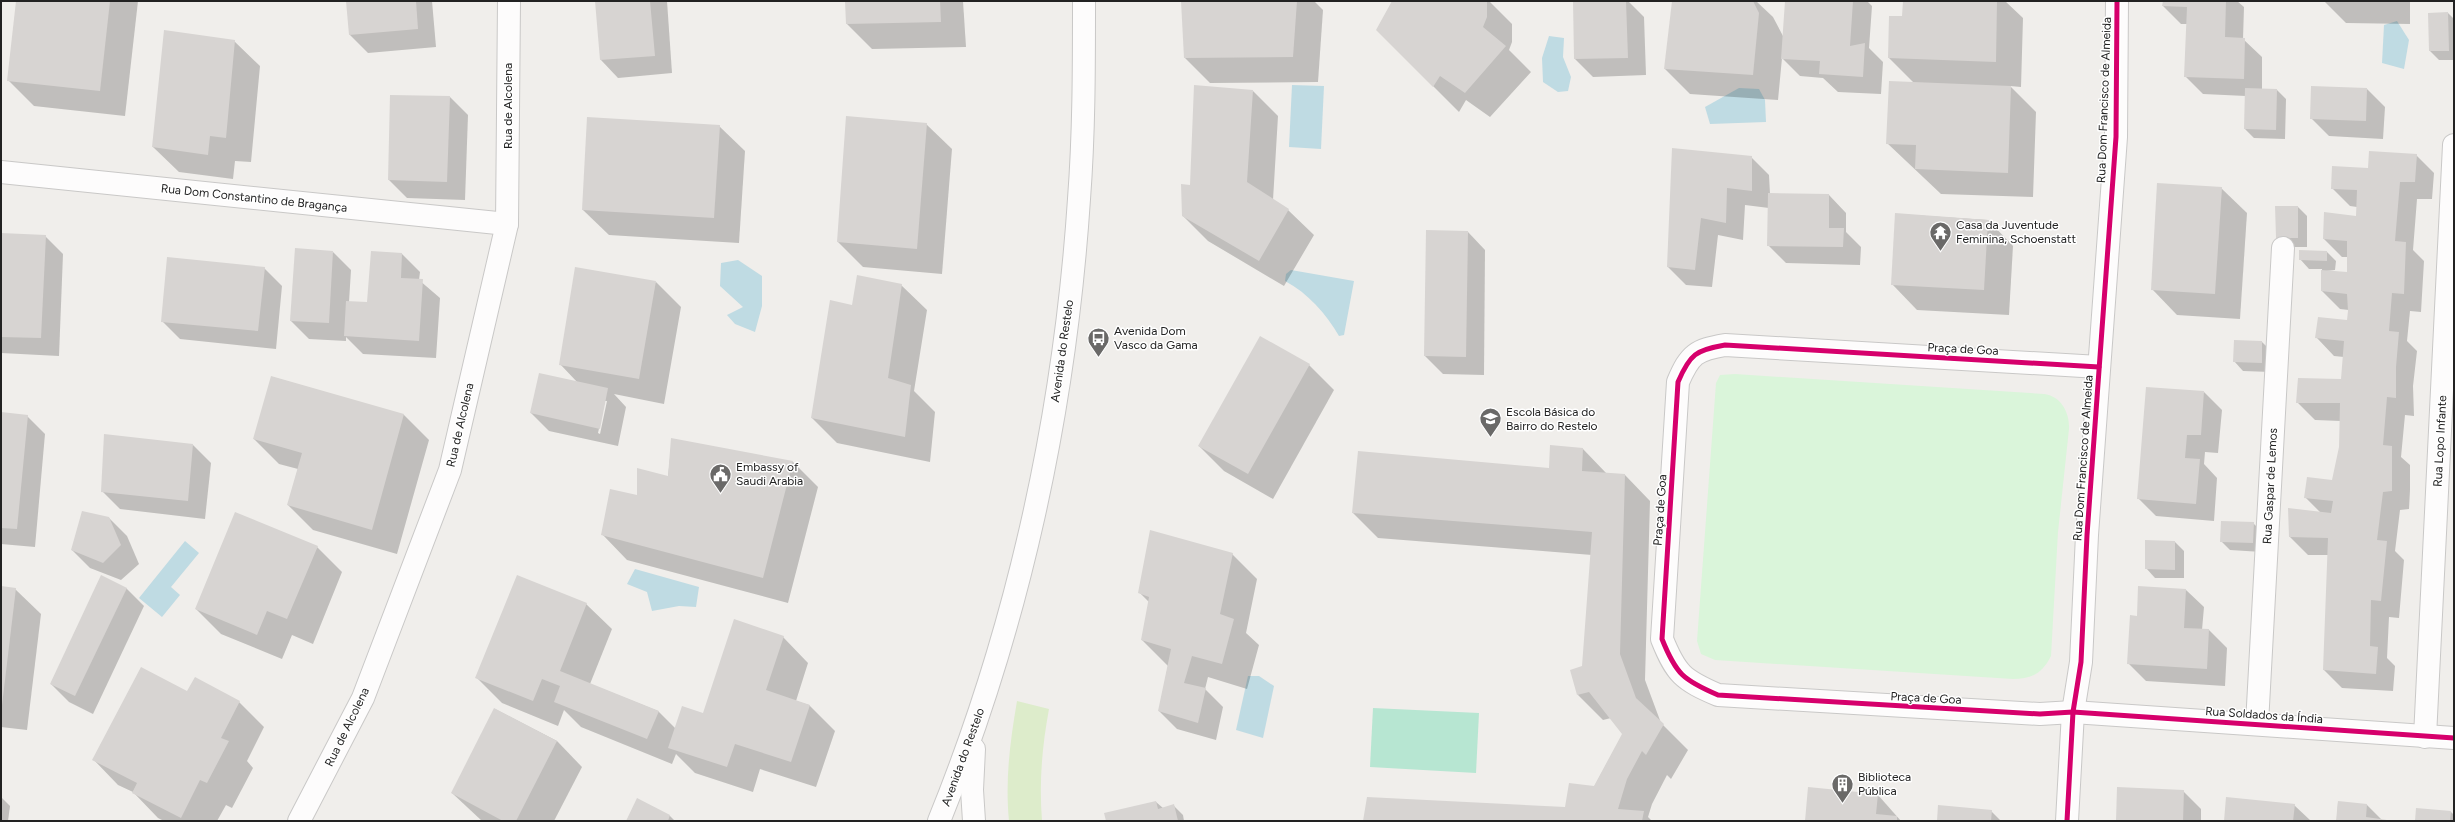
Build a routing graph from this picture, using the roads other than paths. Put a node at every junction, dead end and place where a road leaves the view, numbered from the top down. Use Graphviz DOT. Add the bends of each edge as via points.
graph roads {
  1 [pos="509,1"];
  2 [pos="1084,1"];
  3 [pos="2117,1"];
  4 [pos="2454,145"];
  5 [pos="1,172"];
  6 [pos="507,224"];
  7 [pos="2282,248"];
  8 [pos="2099,367"];
  9 [pos="986,693"];
  10 [pos="2073,712"];
  11 [pos="2257,724"];
  12 [pos="2425,737"];
  13 [pos="2454,738"];
  14 [pos="299,821"];
  15 [pos="939,821"];
  16 [pos="974,821"];
  17 [pos="2067,821"];
  1 -- 6 [label="street, Rua de Alcolena"];
  2 -- 9 [label="street, Avenida do Restelo" via="1084,99 1079,199 1070,299 1056,399 1034,512"];
  3 -- 8 [label="street, Rua Dom Francisco de Almeida" via="2116,137"];
  4 -- 12 [label="street, Rua Lopo Infante"];
  5 -- 6 [label="street, Rua Dom Constantino de Bragança"];
  6 -- 14 [label="street, Rua de Alcolena" via="450,470 363,698"];
  7 -- 11 [label="street, Rua Gaspar de Lemos"];
  8 -- 10 [label="street, Rua Dom Francisco de Almeida" via="2081,662"];
  8 -- 10 [label="street, Praça de Goa" via="1725,345 1703,348 1687,362 1678,382 1662,639 1672,664 1692,684 1718,696 2040,714"];
  9 -- 15 [label="street, Avenida do Restelo"];
  9 -- 16 [label="street, Avenida do Restelo" via="975,741 972,790"];
  10 -- 11 [label="street, Rua Soldados da Índia"];
  10 -- 17 [label="street, Rua Dom Francisco de Almeida"];
  11 -- 12 [label="street, Rua Soldados da Índia"];
  12 -- 13 [label="street, Rua Soldados da Índia"];
}
